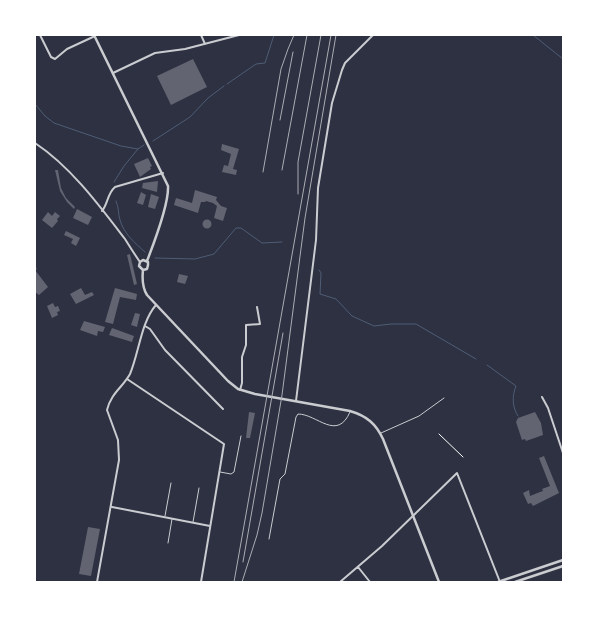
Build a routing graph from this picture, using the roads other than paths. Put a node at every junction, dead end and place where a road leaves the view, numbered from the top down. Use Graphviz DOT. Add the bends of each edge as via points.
graph roads {
  1 [pos="40,35"];
  2 [pos="201,35"];
  3 [pos="239,35"];
  4 [pos="373,35"];
  5 [pos="95,36"];
  6 [pos="205,44"];
  7 [pos="113,73"];
  8 [pos="35,143"];
  9 [pos="163,173"];
  10 [pos="102,211"];
  11 [pos="146,261"];
  12 [pos="140,262"];
  13 [pos="143,270"];
  14 [pos="156,305"];
  15 [pos="257,307"];
  16 [pos="145,326"];
  17 [pos="127,379"];
  18 [pos="240,390"];
  19 [pos="542,397"];
  20 [pos="444,398"];
  21 [pos="296,401"];
  22 [pos="223,410"];
  23 [pos="350,411"];
  24 [pos="380,433"];
  25 [pos="241,436"];
  26 [pos="563,453"];
  27 [pos="220,472"];
  28 [pos="171,483"];
  29 [pos="199,488"];
  30 [pos="112,507"];
  31 [pos="413,516"];
  32 [pos="165,517"];
  33 [pos="172,518"];
  34 [pos="193,522"];
  35 [pos="210,526"];
  36 [pos="269,538"];
  37 [pos="168,543"];
  38 [pos="563,560"];
  39 [pos="563,566"];
  40 [pos="358,567"];
  41 [pos="98,582"];
  42 [pos="201,582"];
  43 [pos="340,582"];
  44 [pos="370,582"];
  45 [pos="438,582"];
  46 [pos="499,582"];
  47 [pos="515,582"];
  1 -- 5 [label="street" via="55,59"];
  2 -- 6 [label="street"];
  3 -- 6 [label="street"];
  4 -- 21 [label="street" via="345,63 332,103 318,188 316,240"];
  5 -- 7 [label="street"];
  6 -- 7 [label="street" via="155,53"];
  7 -- 9 [label="street"];
  8 -- 10 [label="street" via="57,159"];
  9 -- 10 [label="street" via="115,187"];
  9 -- 11 [label="street" via="168,194"];
  10 -- 12 [label="street"];
  11 -- 12 [label="street"];
  11 -- 13 [label="street" via="148,267"];
  12 -- 13 [label="street"];
  13 -- 14 [label="street" via="144,289"];
  14 -- 16 [label="street"];
  14 -- 18 [label="street"];
  15 -- 18 [label="street" via="260,324 246,325"];
  16 -- 17 [label="street"];
  16 -- 22 [label="street"];
  17 -- 27 [label="street" via="224,444"];
  17 -- 30 [label="street" via="114,393 107,410 120,447"];
  18 -- 21 [label="street"];
  19 -- 26 [label="street"];
  20 -- 24 [label="lane" via="419,416"];
  21 -- 23 [label="street"];
  23 -- 24 [label="street" via="374,423"];
  23 -- 36 [label="lane" via="334,426 303,414 296,417"];
  24 -- 31 [label="street"];
  25 -- 27 [label="lane" via="234,472"];
  27 -- 35 [label="street"];
  28 -- 32 [label="lane"];
  29 -- 34 [label="lane"];
  30 -- 32 [label="street"];
  30 -- 41 [label="street"];
  31 -- 40 [label="street"];
  31 -- 45 [label="street"];
  31 -- 46 [label="street" via="457,473"];
  32 -- 33 [label="street"];
  33 -- 34 [label="street"];
  33 -- 37 [label="lane"];
  34 -- 35 [label="street"];
  35 -- 42 [label="street"];
  38 -- 46 [label="street"];
  39 -- 47 [label="street"];
  40 -- 43 [label="street"];
  40 -- 44 [label="street"];
}
